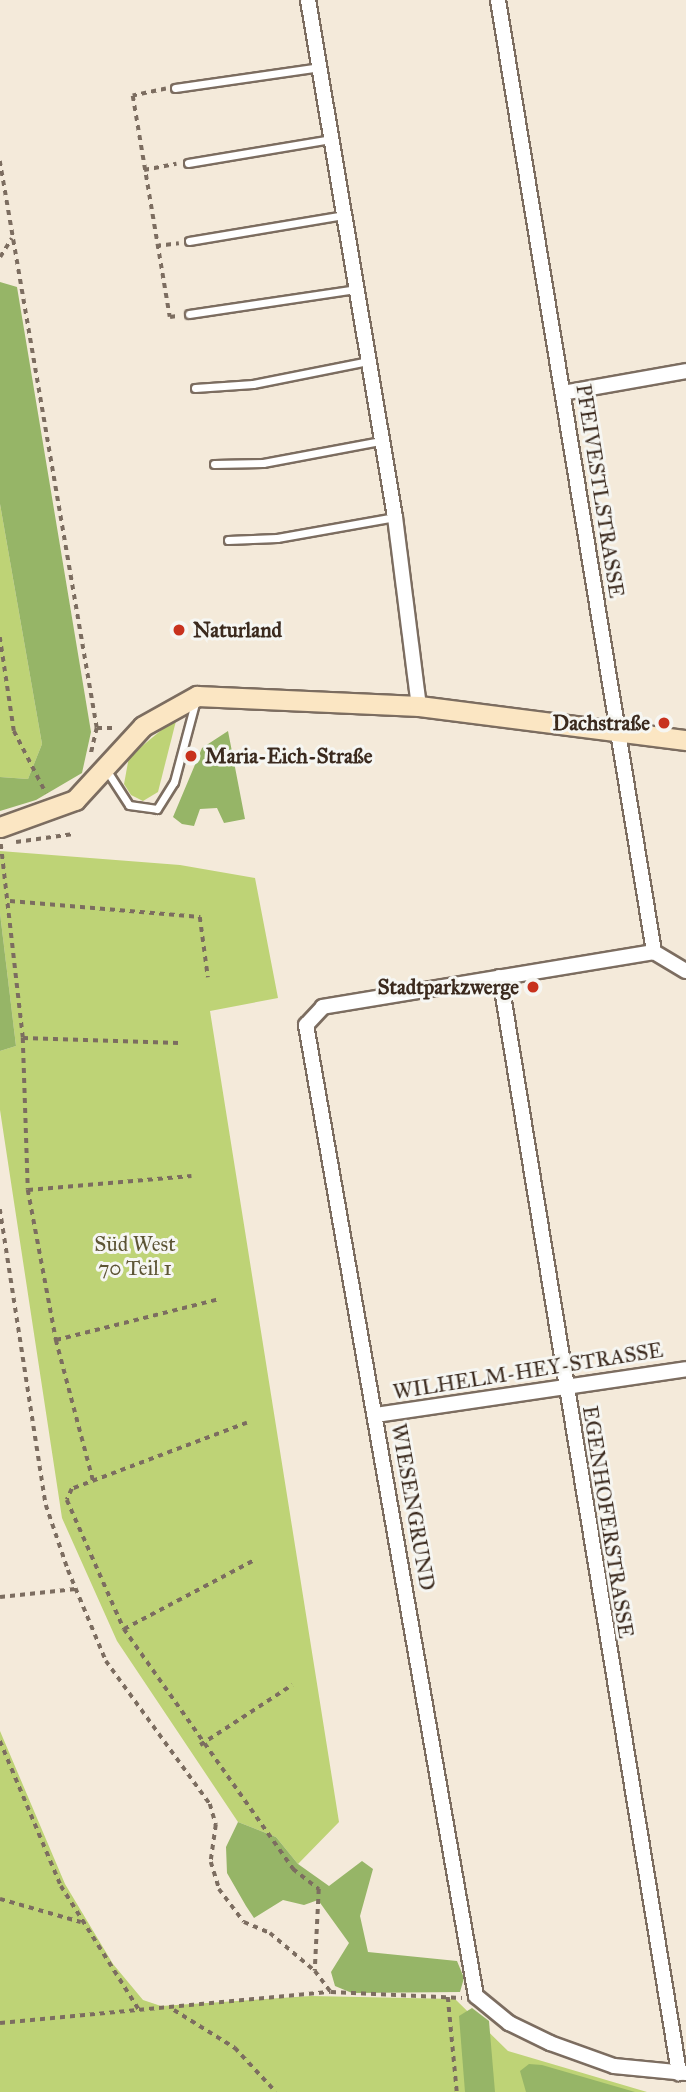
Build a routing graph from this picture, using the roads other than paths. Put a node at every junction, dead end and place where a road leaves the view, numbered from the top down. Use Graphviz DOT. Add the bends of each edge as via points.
graph roads {
  1 [pos="308,0"];
  2 [pos="498,0"];
  3 [pos="320,67"];
  4 [pos="175,88"];
  5 [pos="332,139"];
  6 [pos="188,163"];
  7 [pos="345,215"];
  8 [pos="189,241"];
  9 [pos="357,289"];
  10 [pos="189,314"];
  11 [pos="368,361"];
  12 [pos="686,371"];
  13 [pos="195,388"];
  14 [pos="563,393"];
  15 [pos="381,441"];
  16 [pos="214,464"];
  17 [pos="395,517"];
  18 [pos="228,540"];
  19 [pos="197,696"];
  20 [pos="419,706"];
  21 [pos="618,732"];
  22 [pos="686,740"];
  23 [pos="100,778"];
  24 [pos="0,827"];
  25 [pos="654,952"];
  26 [pos="686,971"];
  27 [pos="500,977"];
  28 [pos="686,1369"];
  29 [pos="565,1387"];
  30 [pos="376,1415"];
  31 [pos="682,2073"];
  1 -- 3 [label="street"];
  2 -- 14 [label="street, PFEIVESTLSTRASSE"];
  3 -- 4 [label="lane"];
  3 -- 5 [label="street"];
  5 -- 6 [label="lane"];
  5 -- 7 [label="street"];
  7 -- 8 [label="lane"];
  7 -- 9 [label="street"];
  9 -- 10 [label="lane"];
  9 -- 11 [label="street"];
  11 -- 13 [label="lane" via="253,384"];
  11 -- 15 [label="street"];
  12 -- 14 [label="street"];
  14 -- 21 [label="street, PFEIVESTLSTRASSE"];
  15 -- 16 [label="lane" via="263,463"];
  15 -- 17 [label="street"];
  17 -- 18 [label="lane" via="277,538"];
  17 -- 20 [label="street"];
  19 -- 20 [label="street"];
  19 -- 23 [label="street" via="143,726"];
  19 -- 23 [label="lane" via="174,782 157,809 129,805"];
  20 -- 21 [label="street"];
  21 -- 22 [label="street"];
  21 -- 25 [label="street, PFEIVESTLSTRASSE"];
  23 -- 24 [label="street" via="56,810"];
  25 -- 26 [label="street"];
  25 -- 27 [label="street"];
  27 -- 29 [label="street, EGENHOFERSTRASSE"];
  27 -- 30 [label="street, WIESENGRUND" via="323,1007 306,1025"];
  28 -- 29 [label="street, WILHELM-HEY-STRASSE"];
  29 -- 30 [label="street, WILHELM-HEY-STRASSE"];
  29 -- 31 [label="street, EGENHOFERSTRASSE"];
  30 -- 31 [label="street, WIESENGRUND" via="476,1996 509,2023 550,2043 614,2066"];
}
